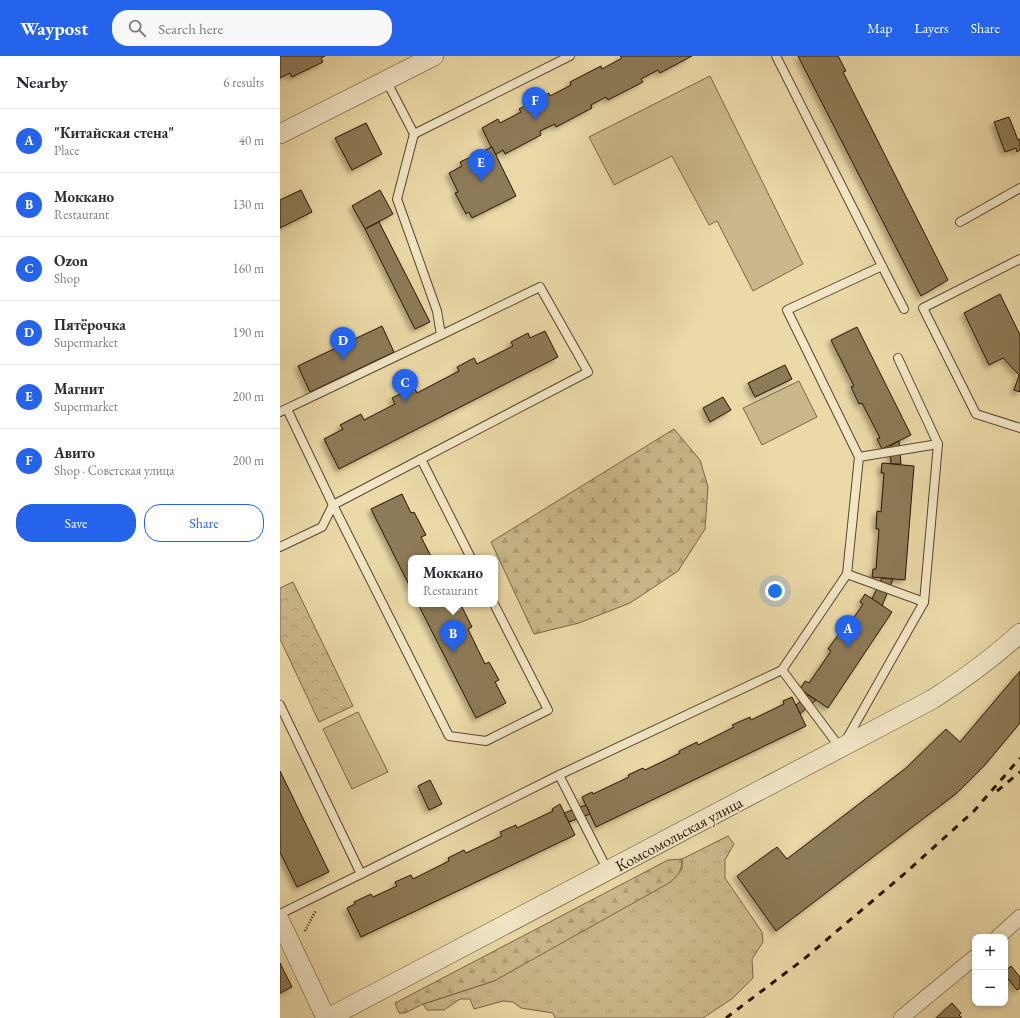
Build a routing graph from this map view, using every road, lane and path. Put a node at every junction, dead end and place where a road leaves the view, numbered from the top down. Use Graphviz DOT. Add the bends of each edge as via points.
graph roads {
  1 [pos="434,56"];
  2 [pos="570,56"];
  3 [pos="776,56"];
  4 [pos="386,80"];
  5 [pos="280,134"];
  6 [pos="414,134"];
  7 [pos="1020,188"];
  8 [pos="960,222"];
  9 [pos="1020,259"];
  10 [pos="882,266"];
  11 [pos="904,309"];
  12 [pos="441,335"];
  13 [pos="898,358"];
  14 [pos="284,410"];
  15 [pos="1020,428"];
  16 [pos="938,444"];
  17 [pos="859,457"];
  18 [pos="421,459"];
  19 [pos="333,505"];
  20 [pos="280,547"];
  21 [pos="469,555"];
  22 [pos="846,574"];
  23 [pos="924,602"];
  24 [pos="496,607"];
  25 [pos="1020,633"];
  26 [pos="782,670"];
  27 [pos="280,706"];
  28 [pos="841,749"];
  29 [pos="559,775"];
  30 [pos="608,871"];
  31 [pos="361,874"];
  32 [pos="280,914"];
  33 [pos="1020,917"];
  34 [pos="280,921"];
  35 [pos="1001,934"];
  36 [pos="972,959"];
  37 [pos="327,1018"];
  38 [pos="901,1018"];
  1 -- 4 [label="street"];
  2 -- 6 [label="lane"];
  3 -- 10 [label="lane"];
  4 -- 5 [label="street"];
  4 -- 6 [label="lane"];
  6 -- 12 [label="lane" via="397,199 437,311"];
  7 -- 8 [label="lane"];
  9 -- 15 [label="lane" via="924,308 976,414"];
  10 -- 11 [label="lane"];
  10 -- 17 [label="lane" via="787,310"];
  12 -- 14 [label="lane"];
  12 -- 18 [label="lane" via="540,287 588,372"];
  13 -- 16 [label="lane"];
  14 -- 19 [label="lane"];
  16 -- 17 [label="lane"];
  16 -- 23 [label="lane"];
  17 -- 22 [label="lane"];
  18 -- 19 [label="lane"];
  18 -- 21 [label="lane"];
  19 -- 20 [label="lane" via="322,527"];
  19 -- 24 [label="lane" via="449,736 486,741 548,710"];
  22 -- 23 [label="lane"];
  22 -- 26 [label="lane"];
  23 -- 28 [label="lane"];
  25 -- 28 [label="street, Комсомольская улица" via="963,680"];
  26 -- 28 [label="lane"];
  26 -- 29 [label="lane"];
  27 -- 31 [label="lane"];
  28 -- 30 [label="street, Комсомольская улица"];
  29 -- 30 [label="lane"];
  29 -- 31 [label="lane"];
  30 -- 37 [label="street, Комсомольская улица"];
  31 -- 32 [label="lane"];
  33 -- 35 [label="street"];
  34 -- 37 [label="street"];
  36 -- 38 [label="street"];
}
